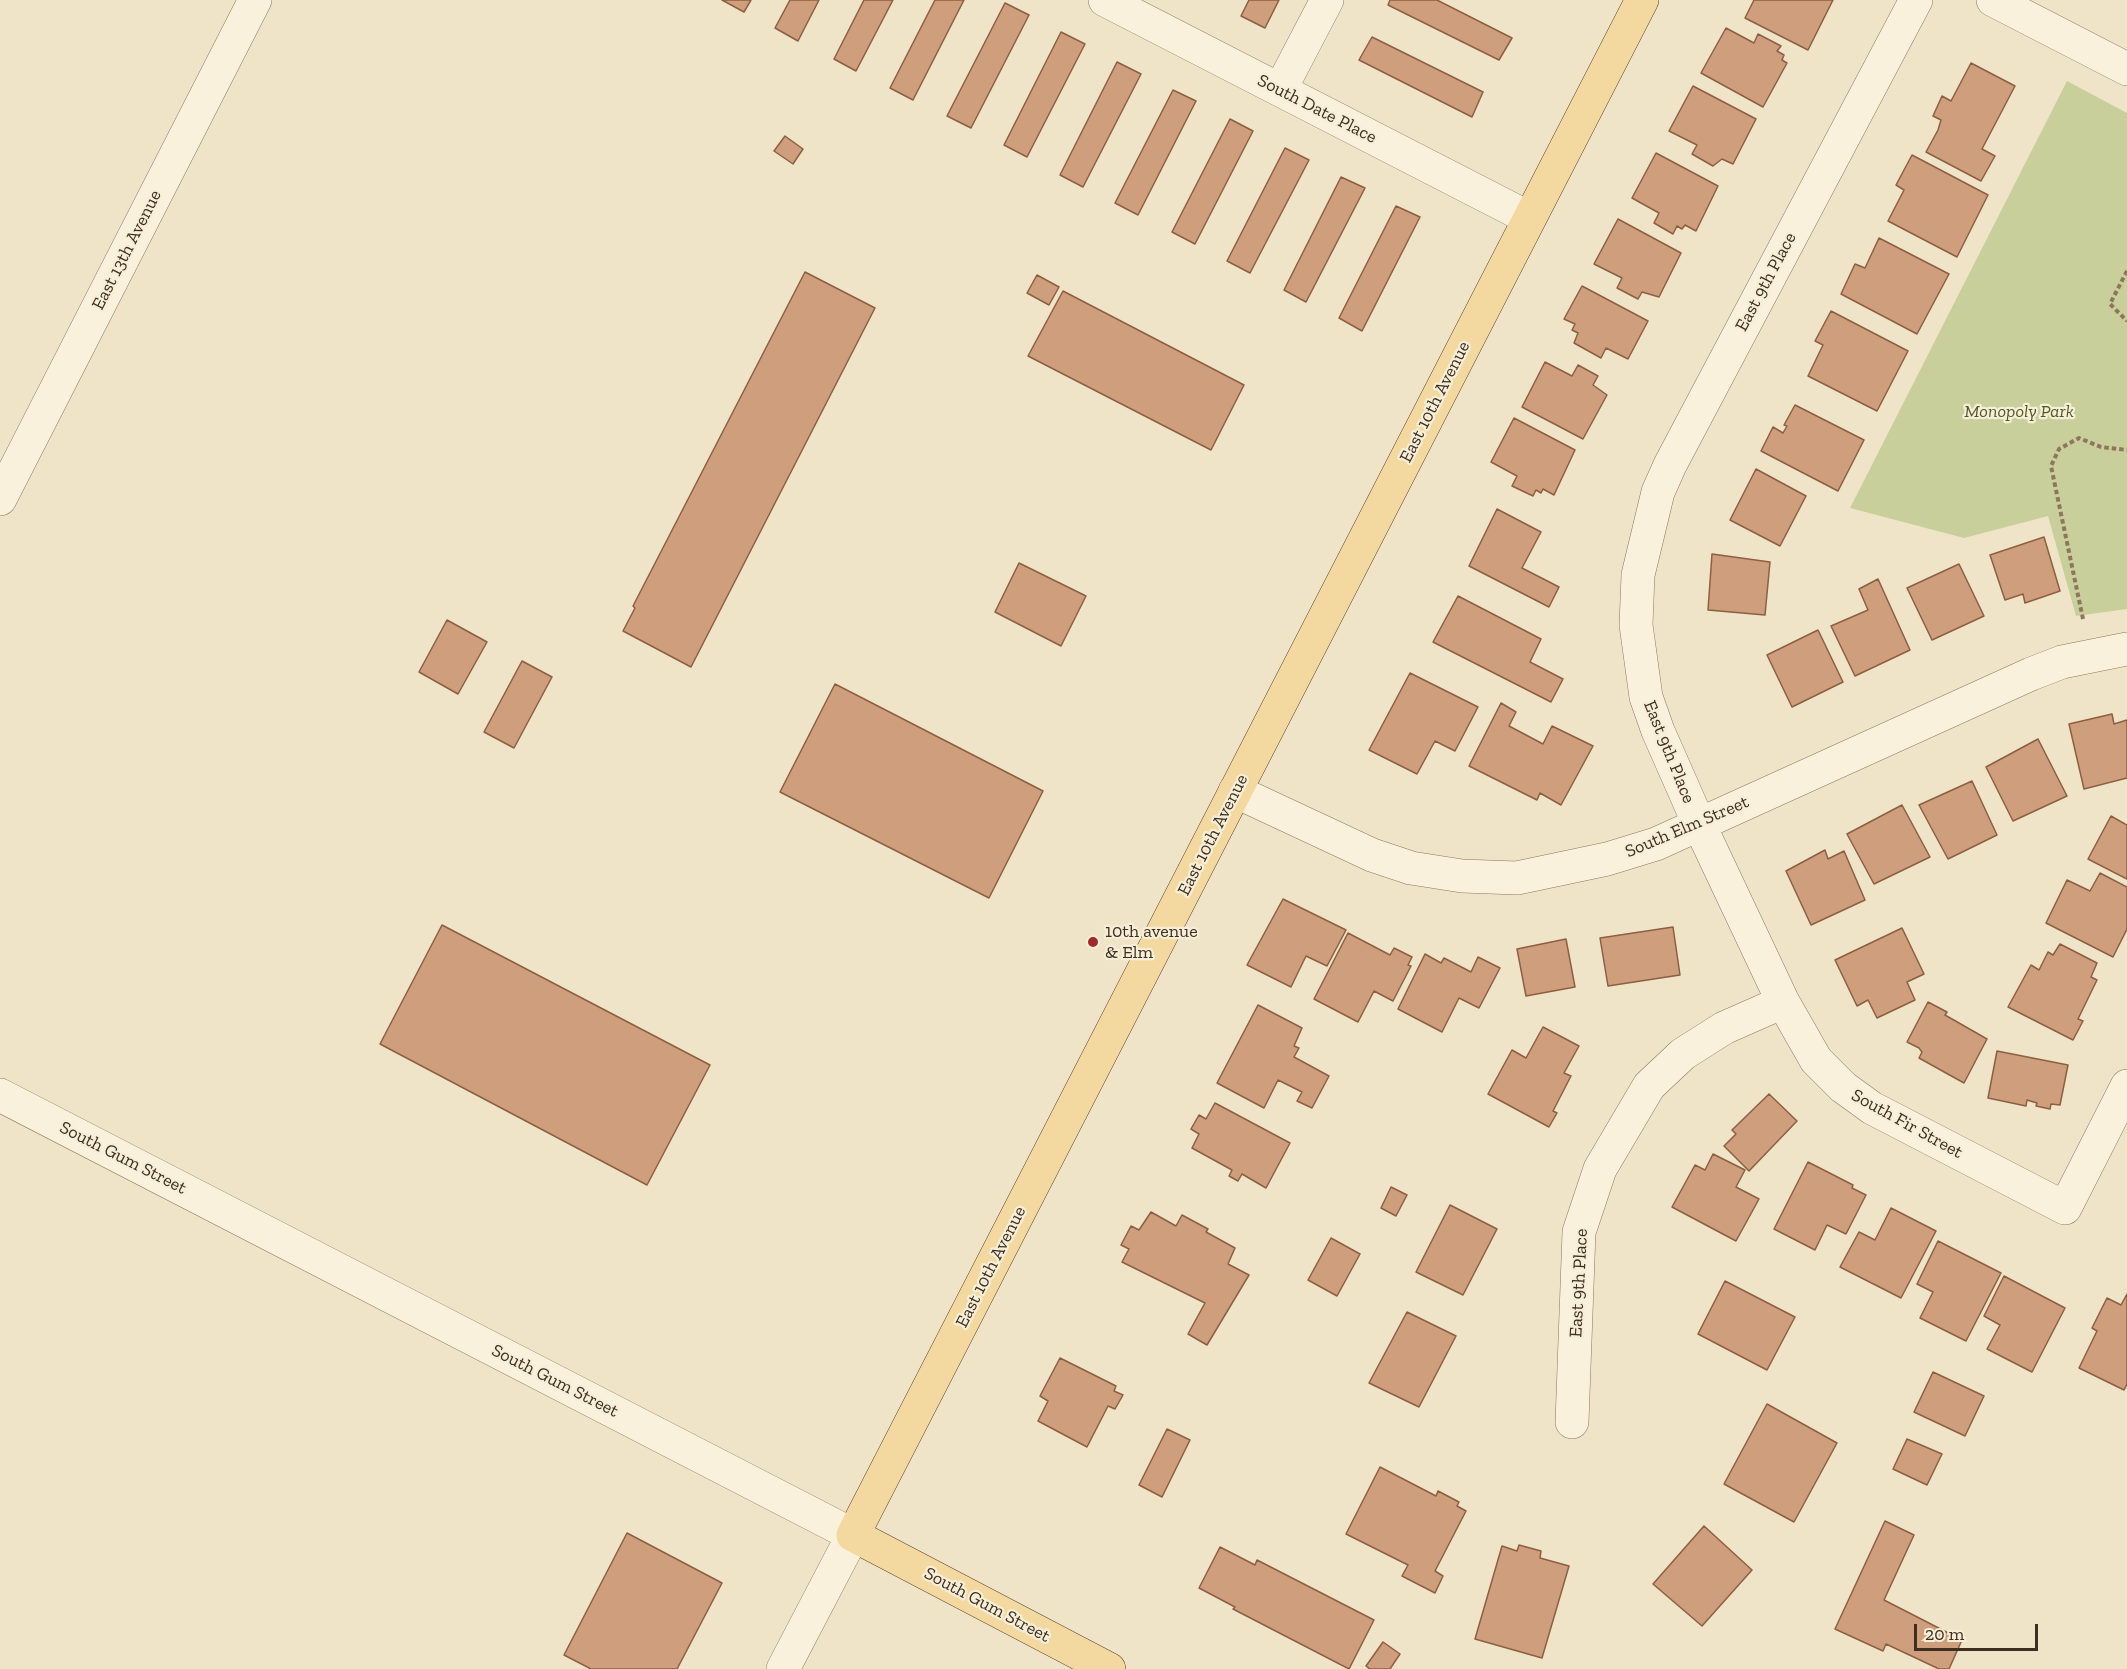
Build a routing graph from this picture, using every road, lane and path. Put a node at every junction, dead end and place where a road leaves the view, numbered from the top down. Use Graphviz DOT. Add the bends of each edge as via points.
graph roads {
  1 [pos="255,0"];
  2 [pos="1105,0"];
  3 [pos="1327,0"];
  4 [pos="1642,0"];
  5 [pos="1916,0"];
  6 [pos="1993,0"];
  7 [pos="2127,69"];
  8 [pos="1280,90"];
  9 [pos="1529,218"];
  10 [pos="2127,271"];
  11 [pos="2127,321"];
  12 [pos="2127,450"];
  13 [pos="0,499"];
  14 [pos="2127,649"];
  15 [pos="2090,655"];
  16 [pos="1235,791"];
  17 [pos="1699,824"];
  18 [pos="1783,1002"];
  19 [pos="2127,1086"];
  20 [pos="0,1095"];
  21 [pos="1572,1422"];
  22 [pos="853,1535"];
  23 [pos="783,1669"];
  24 [pos="1109,1669"];
  1 -- 13 [label="street, East 13th Avenue"];
  2 -- 8 [label="street, South Date Place"];
  3 -- 8 [label="street"];
  4 -- 9 [label="main road, East 10th Avenue"];
  5 -- 17 [label="street, East 9th Place" via="1670,465 1649,524 1638,575 1636,625 1646,697"];
  6 -- 7 [label="street"];
  8 -- 9 [label="street, South Date Place"];
  9 -- 16 [label="main road, East 10th Avenue"];
  10 -- 11 [label="path" via="2110,304"];
  12 -- 15 [label="path" via="2102,447 2079,438 2059,449 2051,466"];
  14 -- 15 [label="street, South Elm Street"];
  15 -- 17 [label="street, South Elm Street" via="2031,674"];
  16 -- 17 [label="street, South Elm Street" via="1372,855 1411,868 1462,876 1517,878 1560,871 1656,844"];
  16 -- 22 [label="main road, East 10th Avenue"];
  17 -- 18 [label="street, East 9th Place"];
  18 -- 19 [label="street, South Fir Street" via="1816,1060 1843,1087 1872,1108 2065,1208"];
  18 -- 21 [label="street, East 9th Place" via="1724,1028 1683,1054 1649,1086 1600,1169 1579,1232"];
  20 -- 22 [label="street, South Gum Street"];
  22 -- 23 [label="street, East 10th Avenue"];
  22 -- 24 [label="main road, South Gum Street"];
}
